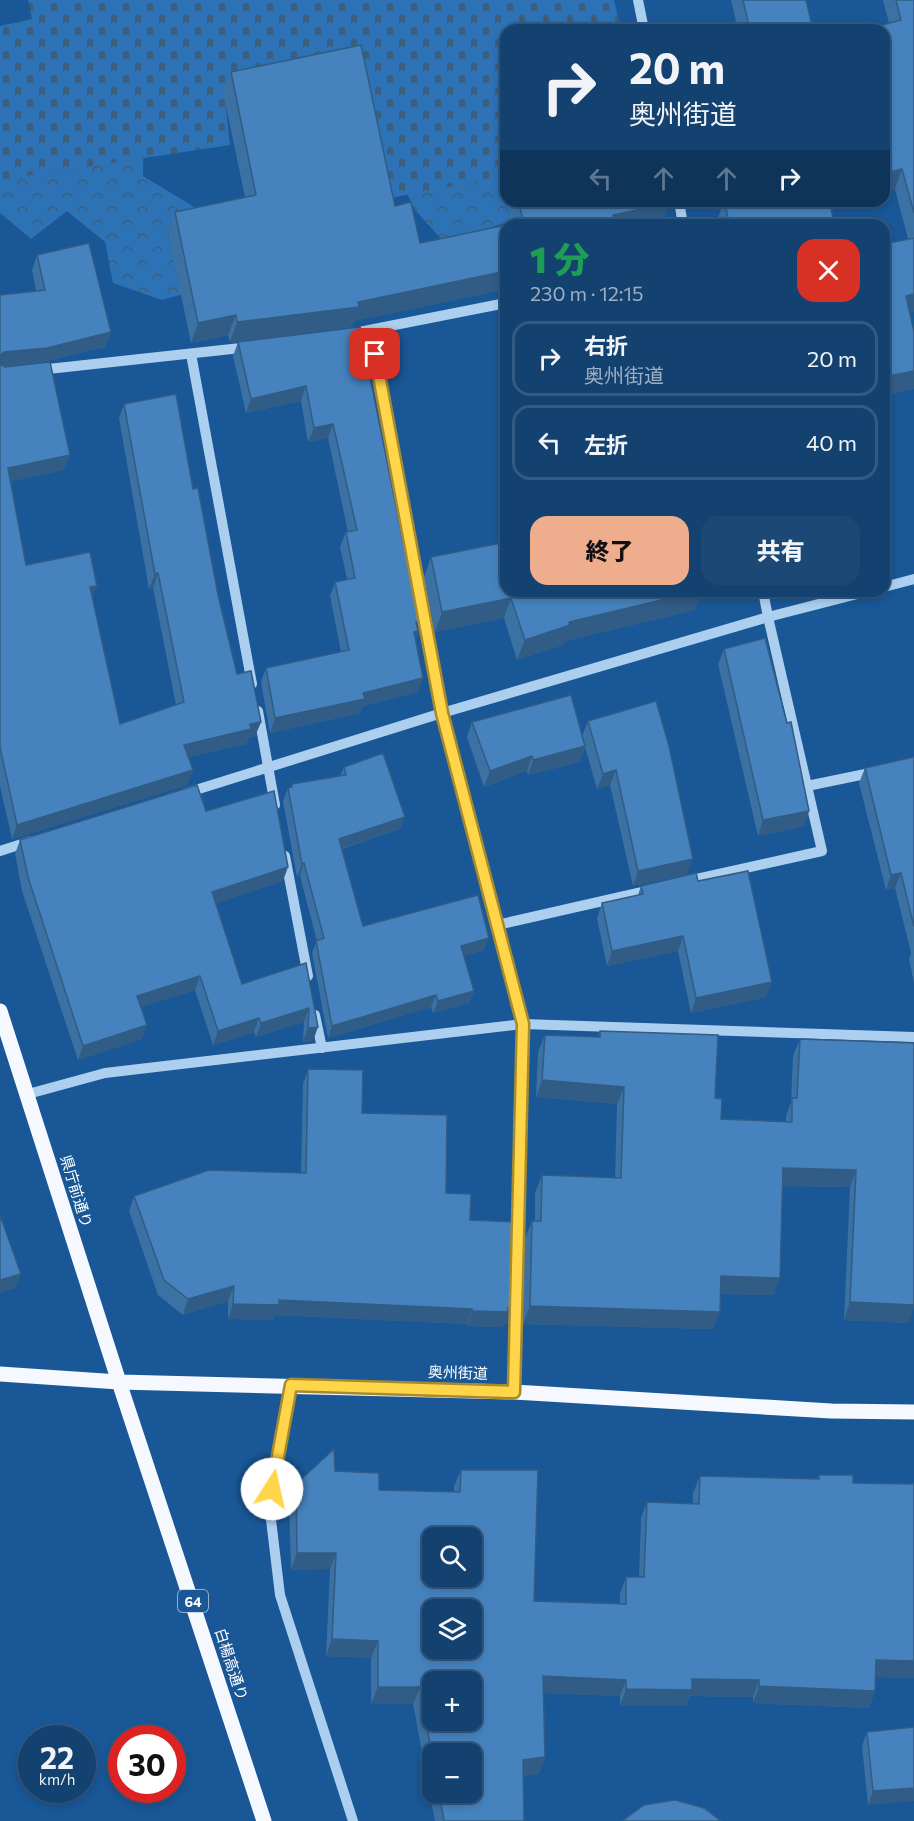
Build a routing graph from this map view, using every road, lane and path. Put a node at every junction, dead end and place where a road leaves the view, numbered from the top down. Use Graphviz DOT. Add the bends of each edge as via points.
graph roads {
  1 [pos="638,0"];
  2 [pos="643,24"];
  3 [pos="500,304"];
  4 [pos="371,332"];
  5 [pos="337,336"];
  6 [pos="259,346"];
  7 [pos="191,354"];
  8 [pos="22,372"];
  9 [pos="914,579"];
  10 [pos="890,585"];
  11 [pos="418,586"];
  12 [pos="764,597"];
  13 [pos="846,597"];
  14 [pos="421,598"];
  15 [pos="768,617"];
  16 [pos="442,713"];
  17 [pos="268,767"];
  18 [pos="882,771"];
  19 [pos="807,786"];
  20 [pos="180,795"];
  21 [pos="277,814"];
  22 [pos="48,836"];
  23 [pos="284,849"];
  24 [pos="0,850"];
  25 [pos="671,885"];
  26 [pos="660,888"];
  27 [pos="497,925"];
  28 [pos="310,989"];
  29 [pos="313,1001"];
  30 [pos="0,1011"];
  31 [pos="523,1024"];
  32 [pos="914,1037"];
  33 [pos="322,1048"];
  34 [pos="28,1094"];
  35 [pos="0,1374"];
  36 [pos="119,1382"];
  37 [pos="291,1385"];
  38 [pos="514,1392"];
  39 [pos="914,1412"];
  40 [pos="264,1821"];
  41 [pos="353,1821"];
  1 -- 2 [label="street"];
  3 -- 4 [label="street"];
  4 -- 5 [label="street"];
  4 -- 11 [label="street"];
  6 -- 7 [label="street"];
  7 -- 8 [label="street"];
  7 -- 17 [label="street"];
  9 -- 10 [label="street"];
  12 -- 15 [label="street"];
  13 -- 15 [label="street"];
  14 -- 16 [label="street"];
  15 -- 16 [label="street"];
  15 -- 19 [label="street"];
  16 -- 17 [label="street"];
  16 -- 27 [label="street"];
  17 -- 20 [label="street"];
  17 -- 21 [label="street"];
  18 -- 19 [label="street"];
  19 -- 25 [label="street" via="822,850"];
  22 -- 24 [label="street"];
  23 -- 28 [label="street"];
  26 -- 27 [label="street"];
  27 -- 31 [label="street"];
  29 -- 33 [label="street"];
  30 -- 34 [label="main road, 県庁前通り / 64"];
  31 -- 32 [label="street"];
  31 -- 33 [label="street"];
  31 -- 38 [label="street"];
  33 -- 34 [label="street" via="105,1073"];
  34 -- 36 [label="main road, 県庁前通り / 64"];
  35 -- 36 [label="main road, 奥州街道"];
  36 -- 37 [label="main road, 奥州街道"];
  36 -- 40 [label="main road, 白楊高通り / 64"];
  37 -- 38 [label="main road, 奥州街道"];
  37 -- 41 [label="street" via="269,1503 280,1595"];
  38 -- 39 [label="main road, 奥州街道" via="831,1411"];
}
